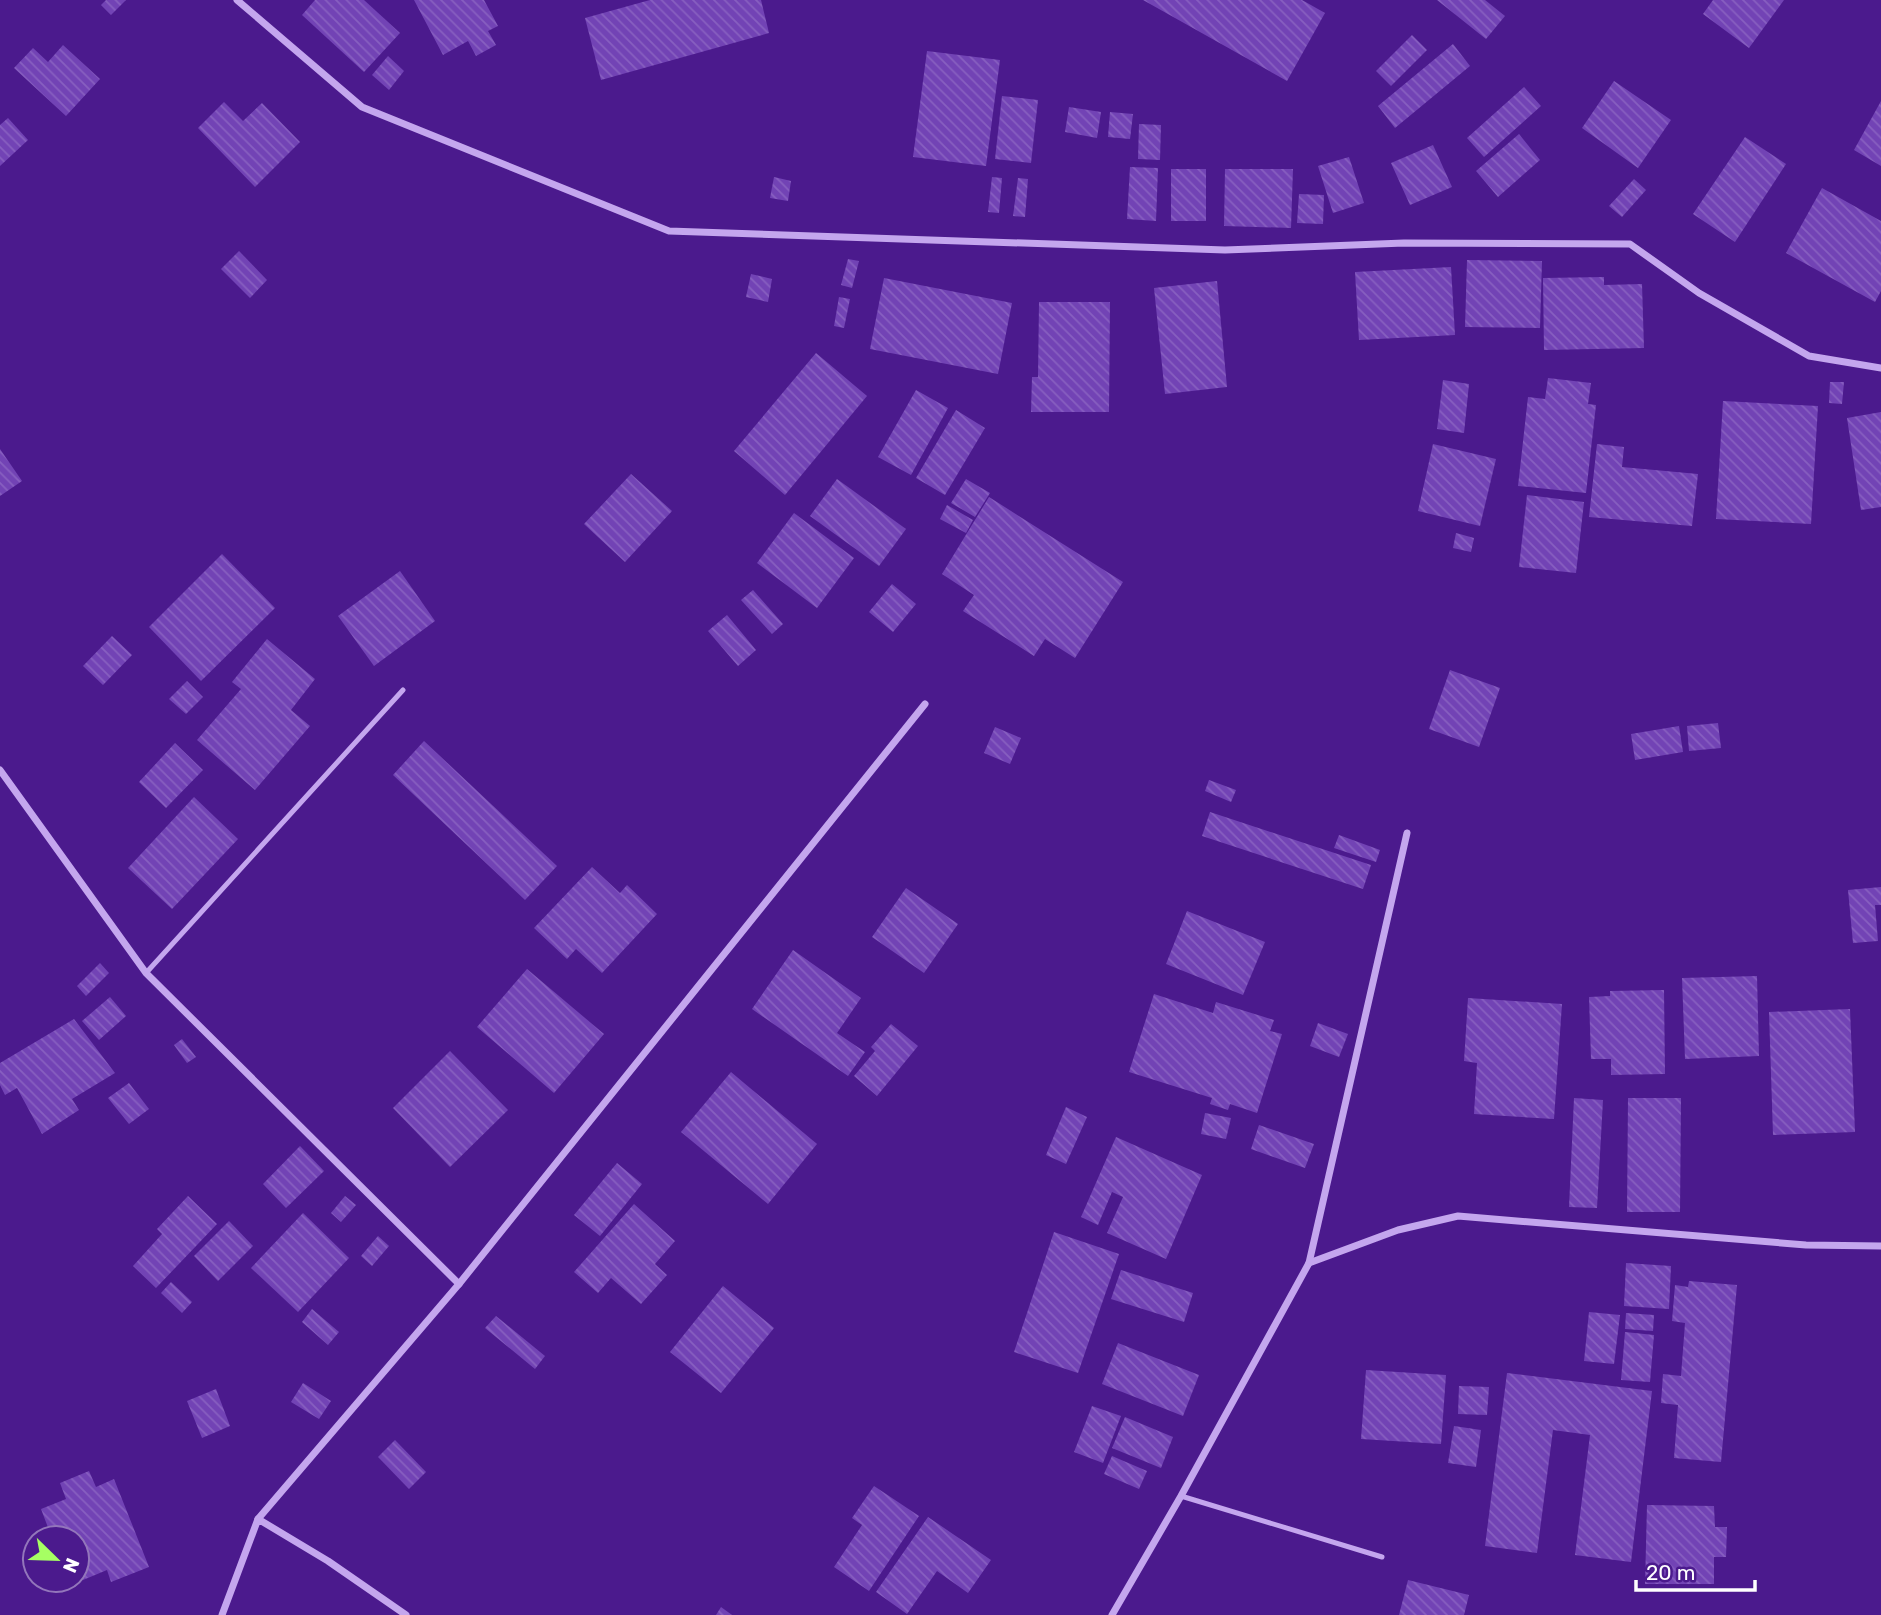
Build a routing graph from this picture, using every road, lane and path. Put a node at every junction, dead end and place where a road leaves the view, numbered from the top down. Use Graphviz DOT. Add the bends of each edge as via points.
graph roads {
  1 [pos="237,0"];
  2 [pos="1881,368"];
  3 [pos="403,690"];
  4 [pos="925,704"];
  5 [pos="0,770"];
  6 [pos="1407,833"];
  7 [pos="146,973"];
  8 [pos="1881,1247"];
  9 [pos="1309,1263"];
  10 [pos="460,1284"];
  11 [pos="1181,1496"];
  12 [pos="258,1519"];
  13 [pos="1382,1557"];
  14 [pos="222,1615"];
  15 [pos="406,1615"];
  16 [pos="1112,1615"];
  1 -- 2 [label="street" via="362,107 669,231 1225,250 1404,243 1630,244 1699,293 1809,355"];
  3 -- 7 [label="lane"];
  4 -- 10 [label="street"];
  5 -- 7 [label="street"];
  6 -- 9 [label="street"];
  7 -- 10 [label="street"];
  8 -- 9 [label="street" via="1458,1216 1398,1230"];
  9 -- 11 [label="street"];
  10 -- 12 [label="street"];
  11 -- 13 [label="lane"];
  11 -- 16 [label="street"];
  12 -- 14 [label="street"];
  12 -- 15 [label="street"];
}
